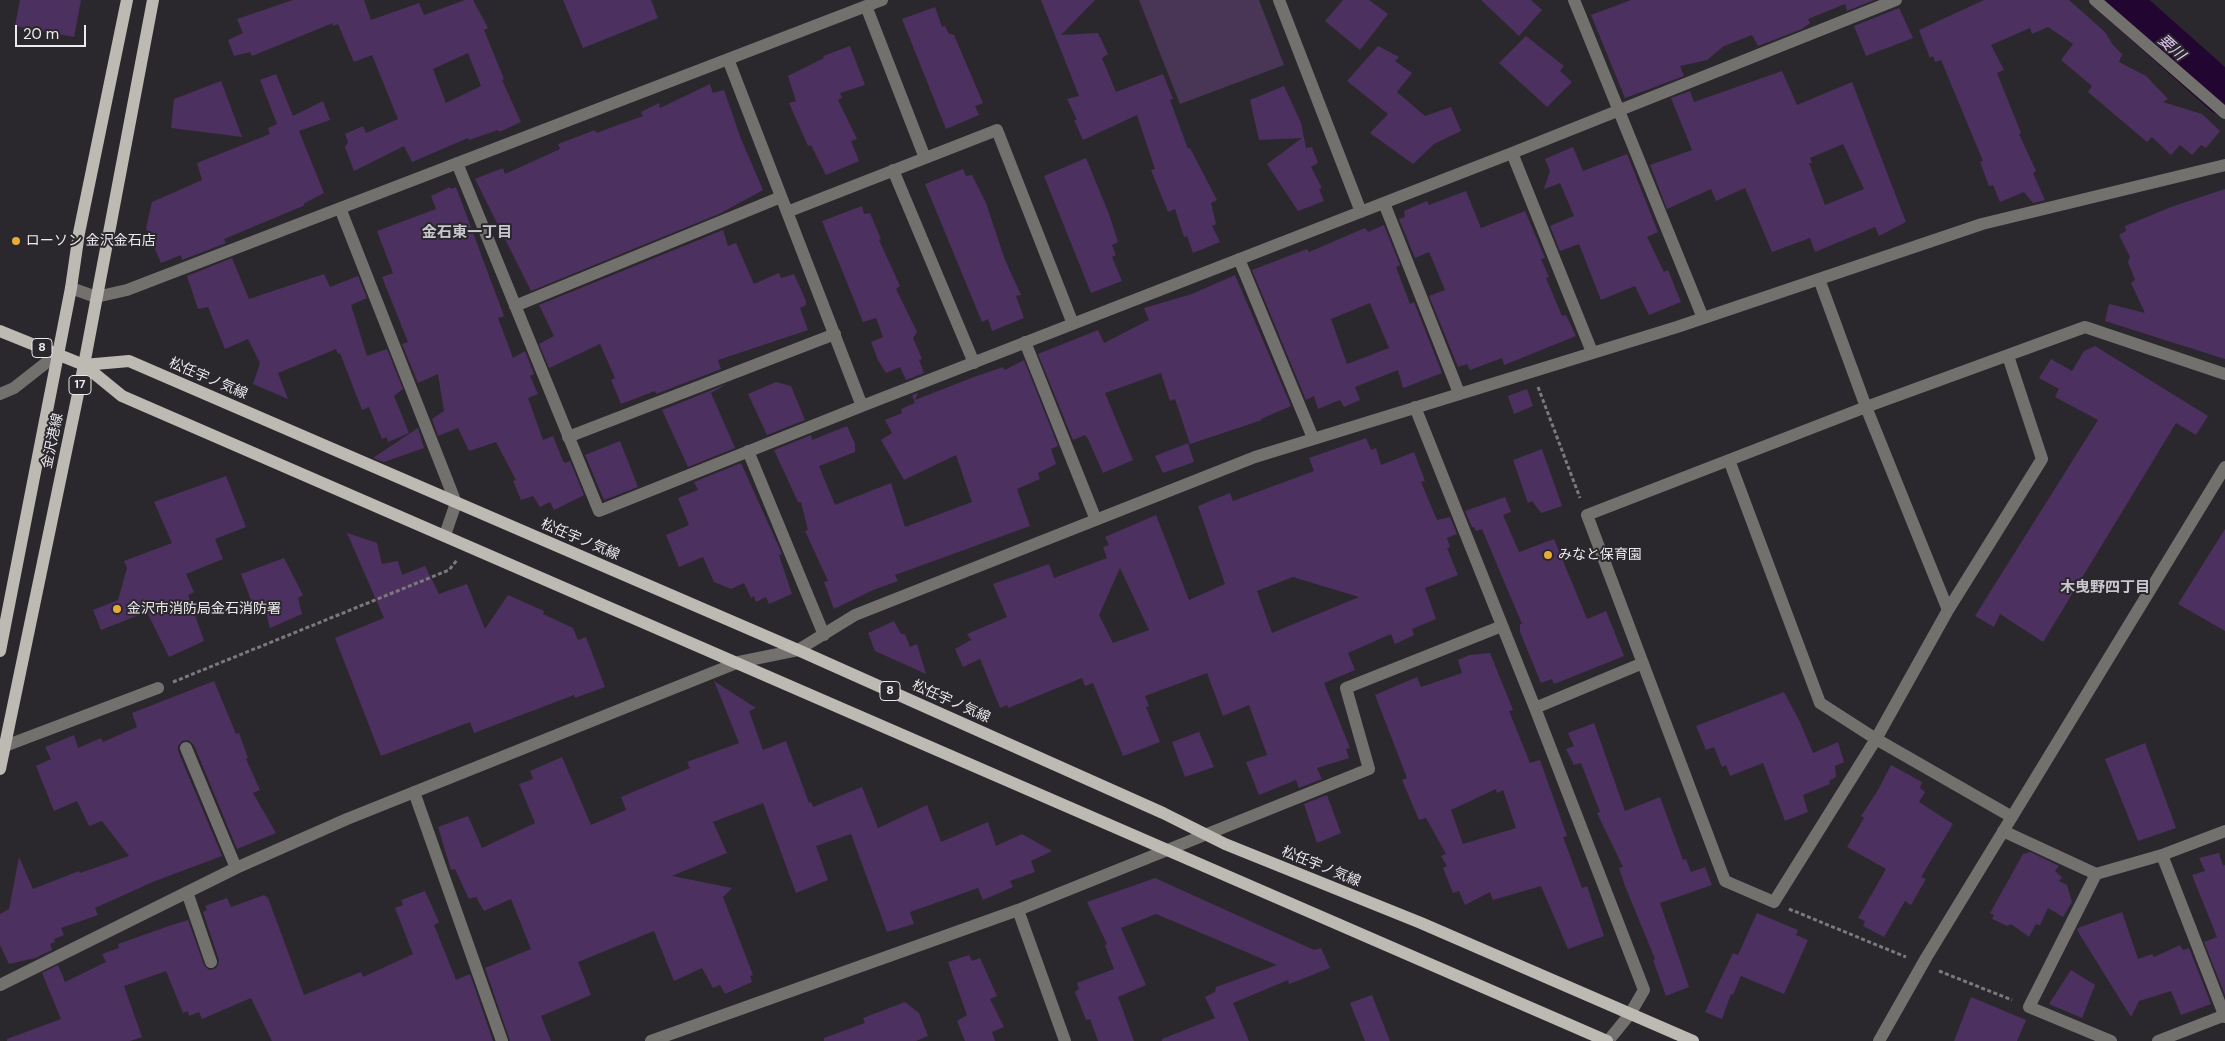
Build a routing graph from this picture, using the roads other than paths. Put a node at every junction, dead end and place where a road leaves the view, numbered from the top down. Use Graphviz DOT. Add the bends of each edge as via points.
graph roads {
  1 [pos="127,0"];
  2 [pos="153,0"];
  3 [pos="882,0"];
  4 [pos="1279,0"];
  5 [pos="1896,0"];
  6 [pos="2095,0"];
  7 [pos="1579,2"];
  8 [pos="866,6"];
  9 [pos="728,59"];
  10 [pos="1617,110"];
  11 [pos="2225,113"];
  12 [pos="1512,153"];
  13 [pos="925,158"];
  14 [pos="457,163"];
  15 [pos="2225,165"];
  16 [pos="893,170"];
  17 [pos="782,197"];
  18 [pos="1384,203"];
  19 [pos="340,208"];
  20 [pos="787,212"];
  21 [pos="1360,212"];
  22 [pos="1238,259"];
  23 [pos="1819,279"];
  24 [pos="71,288"];
  25 [pos="96,297"];
  26 [pos="515,306"];
  27 [pos="1703,318"];
  28 [pos="1073,324"];
  29 [pos="0,331"];
  30 [pos="835,334"];
  31 [pos="1025,342"];
  32 [pos="1592,352"];
  33 [pos="56,355"];
  34 [pos="2008,356"];
  35 [pos="974,362"];
  36 [pos="84,365"];
  37 [pos="2225,374"];
  38 [pos="1459,393"];
  39 [pos="0,394"];
  40 [pos="862,406"];
  41 [pos="1415,407"];
  42 [pos="1866,407"];
  43 [pos="568,438"];
  44 [pos="1313,438"];
  45 [pos="748,452"];
  46 [pos="1729,460"];
  47 [pos="2225,467"];
  48 [pos="456,502"];
  49 [pos="1096,520"];
  50 [pos="445,535"];
  51 [pos="1948,610"];
  52 [pos="1502,626"];
  53 [pos="824,635"];
  54 [pos="798,650"];
  55 [pos="0,651"];
  56 [pos="739,662"];
  57 [pos="1643,663"];
  58 [pos="158,688"];
  59 [pos="1536,708"];
  60 [pos="1876,739"];
  61 [pos="5,746"];
  62 [pos="186,748"];
  63 [pos="0,769"];
  64 [pos="414,792"];
  65 [pos="2012,818"];
  66 [pos="2225,831"];
  67 [pos="2004,832"];
  68 [pos="1208,835"];
  69 [pos="1164,850"];
  70 [pos="2162,855"];
  71 [pos="236,868"];
  72 [pos="2096,874"];
  73 [pos="187,892"];
  74 [pos="1018,910"];
  75 [pos="211,962"];
  76 [pos="0,985"];
  77 [pos="1630,1014"];
  78 [pos="2225,1016"];
  79 [pos="502,1041"];
  80 [pos="651,1041"];
  81 [pos="1065,1041"];
  82 [pos="1607,1041"];
  83 [pos="1693,1041"];
  84 [pos="1879,1041"];
  85 [pos="2112,1041"];
  86 [pos="2158,1041"];
  1 -- 24 [label="main road, 金沢港線 / 17"];
  2 -- 25 [label="main road, 金沢港線 / 17"];
  3 -- 8 [label="street"];
  4 -- 21 [label="street"];
  5 -- 10 [label="street"];
  6 -- 11 [label="street"];
  7 -- 10 [label="street"];
  8 -- 9 [label="street"];
  8 -- 13 [label="street"];
  9 -- 14 [label="street"];
  9 -- 17 [label="street"];
  10 -- 12 [label="street"];
  10 -- 27 [label="street"];
  12 -- 18 [label="street"];
  12 -- 32 [label="street"];
  13 -- 16 [label="street"];
  13 -- 28 [label="street" via="997,130"];
  14 -- 19 [label="street"];
  14 -- 26 [label="street"];
  15 -- 23 [label="street" via="1982,224"];
  16 -- 20 [label="street"];
  16 -- 35 [label="street"];
  17 -- 20 [label="street"];
  17 -- 26 [label="street"];
  18 -- 21 [label="street"];
  18 -- 38 [label="street"];
  19 -- 25 [label="street" via="127,290"];
  19 -- 48 [label="street"];
  20 -- 30 [label="street"];
  21 -- 22 [label="street"];
  22 -- 28 [label="street"];
  22 -- 44 [label="street"];
  23 -- 27 [label="street"];
  23 -- 42 [label="street"];
  24 -- 25 [label="street"];
  24 -- 33 [label="main road, 金沢港線 / 17"];
  25 -- 36 [label="main road, 金沢港線 / 17"];
  26 -- 43 [label="street"];
  27 -- 32 [label="street"];
  28 -- 31 [label="street"];
  29 -- 33 [label="main road, 松任宇ノ気線 / 8"];
  30 -- 40 [label="street"];
  30 -- 43 [label="street"];
  31 -- 35 [label="street"];
  31 -- 49 [label="street"];
  32 -- 38 [label="street"];
  33 -- 36 [label="main road, 松任宇ノ気線 / 8"];
  33 -- 39 [label="street" via="14,388"];
  33 -- 55 [label="main road, 金沢港線 / 17"];
  34 -- 37 [label="street" via="2085,327"];
  34 -- 42 [label="street"];
  34 -- 51 [label="street" via="2042,459"];
  35 -- 40 [label="street"];
  36 -- 48 [label="main road, 松任宇ノ気線 / 8" via="129,361"];
  36 -- 50 [label="main road, 松任宇ノ気線 / 8" via="122,396"];
  36 -- 61 [label="main road, 金沢港線 / 17"];
  38 -- 41 [label="street"];
  40 -- 45 [label="street"];
  41 -- 44 [label="street"];
  41 -- 52 [label="street"];
  42 -- 46 [label="street"];
  42 -- 51 [label="street"];
  43 -- 45 [label="street" via="599,511"];
  44 -- 49 [label="street" via="1255,457"];
  45 -- 53 [label="street"];
  46 -- 57 [label="street" via="1587,515"];
  46 -- 60 [label="street" via="1820,703"];
  47 -- 65 [label="street"];
  48 -- 50 [label="street"];
  48 -- 54 [label="main road, 松任宇ノ気線 / 8"];
  49 -- 53 [label="street" via="856,615"];
  50 -- 56 [label="main road, 松任宇ノ気線 / 8"];
  51 -- 60 [label="street"];
  52 -- 59 [label="street"];
  52 -- 68 [label="street" via="1346,688 1369,769"];
  53 -- 54 [label="street"];
  54 -- 56 [label="street"];
  54 -- 68 [label="main road, 松任宇ノ気線 / 8"];
  56 -- 64 [label="street"];
  56 -- 69 [label="main road, 松任宇ノ気線 / 8"];
  57 -- 59 [label="street"];
  57 -- 60 [label="street" via="1725,881 1774,902"];
  58 -- 61 [label="street"];
  59 -- 77 [label="street" via="1644,990"];
  60 -- 65 [label="street"];
  61 -- 63 [label="main road, 金沢港線 / 17"];
  62 -- 71 [label="street"];
  64 -- 71 [label="street"];
  64 -- 79 [label="street"];
  65 -- 67 [label="street"];
  66 -- 70 [label="street"];
  67 -- 72 [label="street"];
  67 -- 84 [label="street"];
  68 -- 69 [label="street"];
  68 -- 77 [label="main road, 松任宇ノ気線 / 8"];
  69 -- 74 [label="street"];
  69 -- 82 [label="main road, 松任宇ノ気線 / 8"];
  70 -- 72 [label="street"];
  70 -- 78 [label="street"];
  71 -- 73 [label="street"];
  72 -- 85 [label="street" via="2029,1007"];
  73 -- 75 [label="street"];
  73 -- 76 [label="street"];
  74 -- 80 [label="street"];
  74 -- 81 [label="street"];
  77 -- 82 [label="street"];
  77 -- 83 [label="main road, 松任宇ノ気線 / 8"];
  78 -- 86 [label="street"];
}
